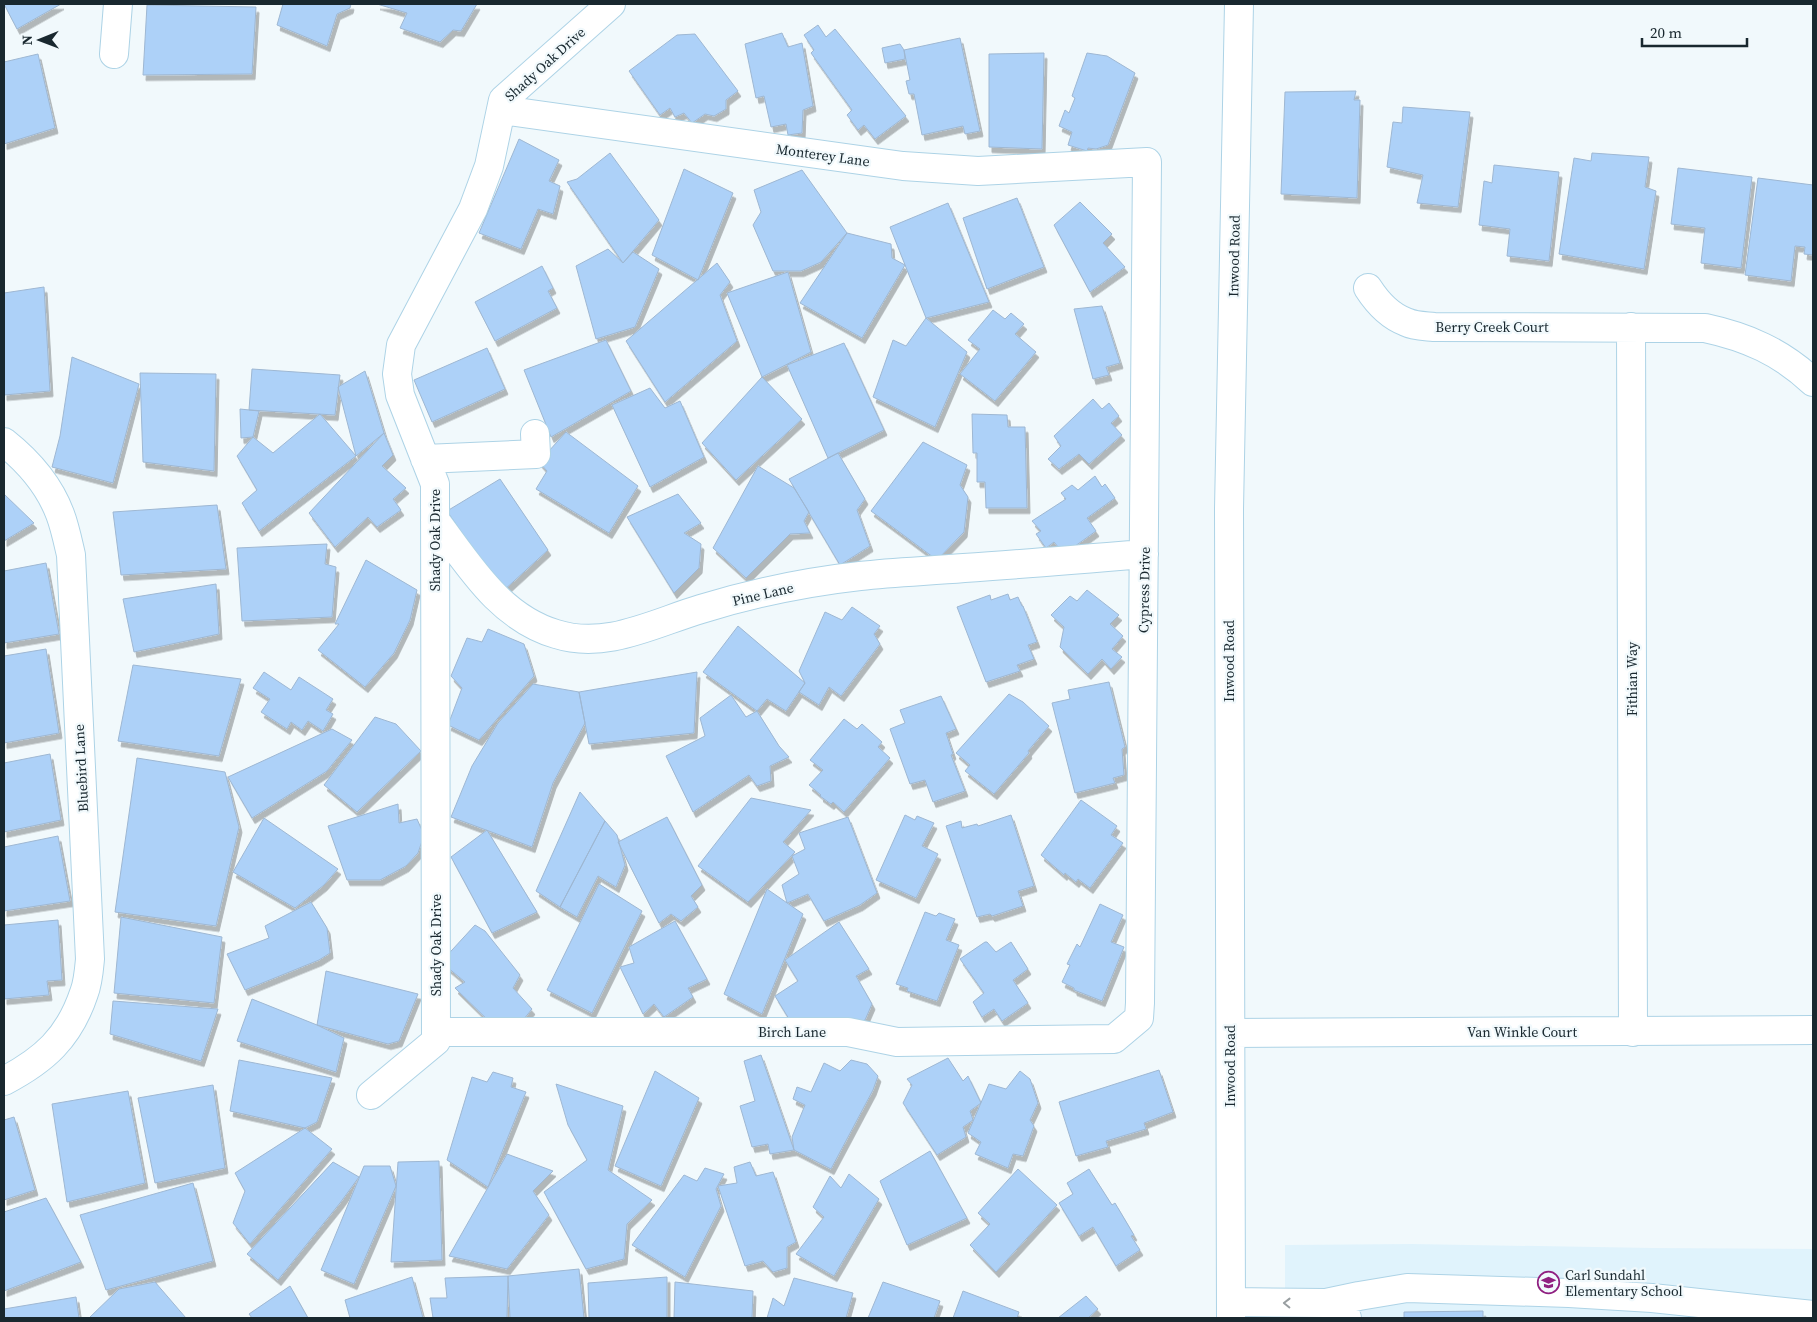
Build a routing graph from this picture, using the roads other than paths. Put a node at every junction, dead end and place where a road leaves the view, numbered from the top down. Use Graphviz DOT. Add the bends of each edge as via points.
graph roads {
  1 [pos="118,4"];
  2 [pos="611,4"];
  3 [pos="1239,4"];
  4 [pos="114,54"];
  5 [pos="500,110"];
  6 [pos="1147,162"];
  7 [pos="1368,288"];
  8 [pos="1631,327"];
  9 [pos="1813,382"];
  10 [pos="535,434"];
  11 [pos="4,442"];
  12 [pos="425,459"];
  13 [pos="435,520"];
  14 [pos="1144,554"];
  15 [pos="1138,1018"];
  16 [pos="1813,1030"];
  17 [pos="436,1032"];
  18 [pos="1633,1032"];
  19 [pos="1230,1033"];
  20 [pos="4,1081"];
  21 [pos="371,1095"];
  22 [pos="1230,1310"];
  23 [pos="1337,1311"];
  24 [pos="1813,1314"];
  1 -- 4 [label="street"];
  2 -- 5 [label="street, Shady Oak Drive" via="503,100"];
  3 -- 19 [label="street, Inwood Road" via="1229,509"];
  5 -- 6 [label="street, Monterey Lane" via="903,166 978,171"];
  5 -- 12 [label="street, Shady Oak Drive" via="489,166 473,210 401,345 397,374 400,395"];
  6 -- 14 [label="street, Cypress Drive"];
  7 -- 8 [label="street, Berry Creek Court" via="1384,309 1407,323 1434,327"];
  8 -- 9 [label="street, Berry Creek Court" via="1705,328 1731,334 1779,354"];
  8 -- 18 [label="street, Fithian Way"];
  10 -- 12 [label="street" via="536,454"];
  11 -- 20 [label="street, Bluebird Lane" via="43,482 60,514 71,555 90,959 85,993 68,1028 50,1051"];
  12 -- 13 [label="street, Shady Oak Drive" via="435,484"];
  13 -- 14 [label="street, Pine Lane" via="487,590 507,609 531,625 557,635 592,640 620,636 702,609 787,587 859,576"];
  13 -- 17 [label="street, Shady Oak Drive"];
  14 -- 15 [label="street, Cypress Drive"];
  15 -- 17 [label="street, Birch Lane" via="1114,1039 897,1042 848,1032"];
  16 -- 18 [label="street, Van Winkle Court"];
  17 -- 21 [label="street" via="436,1041"];
  18 -- 19 [label="street, Van Winkle Court"];
  19 -- 22 [label="street, Inwood Road"];
  23 -- 22 [label="street, one-way"];
  23 -- 24 [label="street" via="1359,1296 1407,1288 1569,1293"];
}
